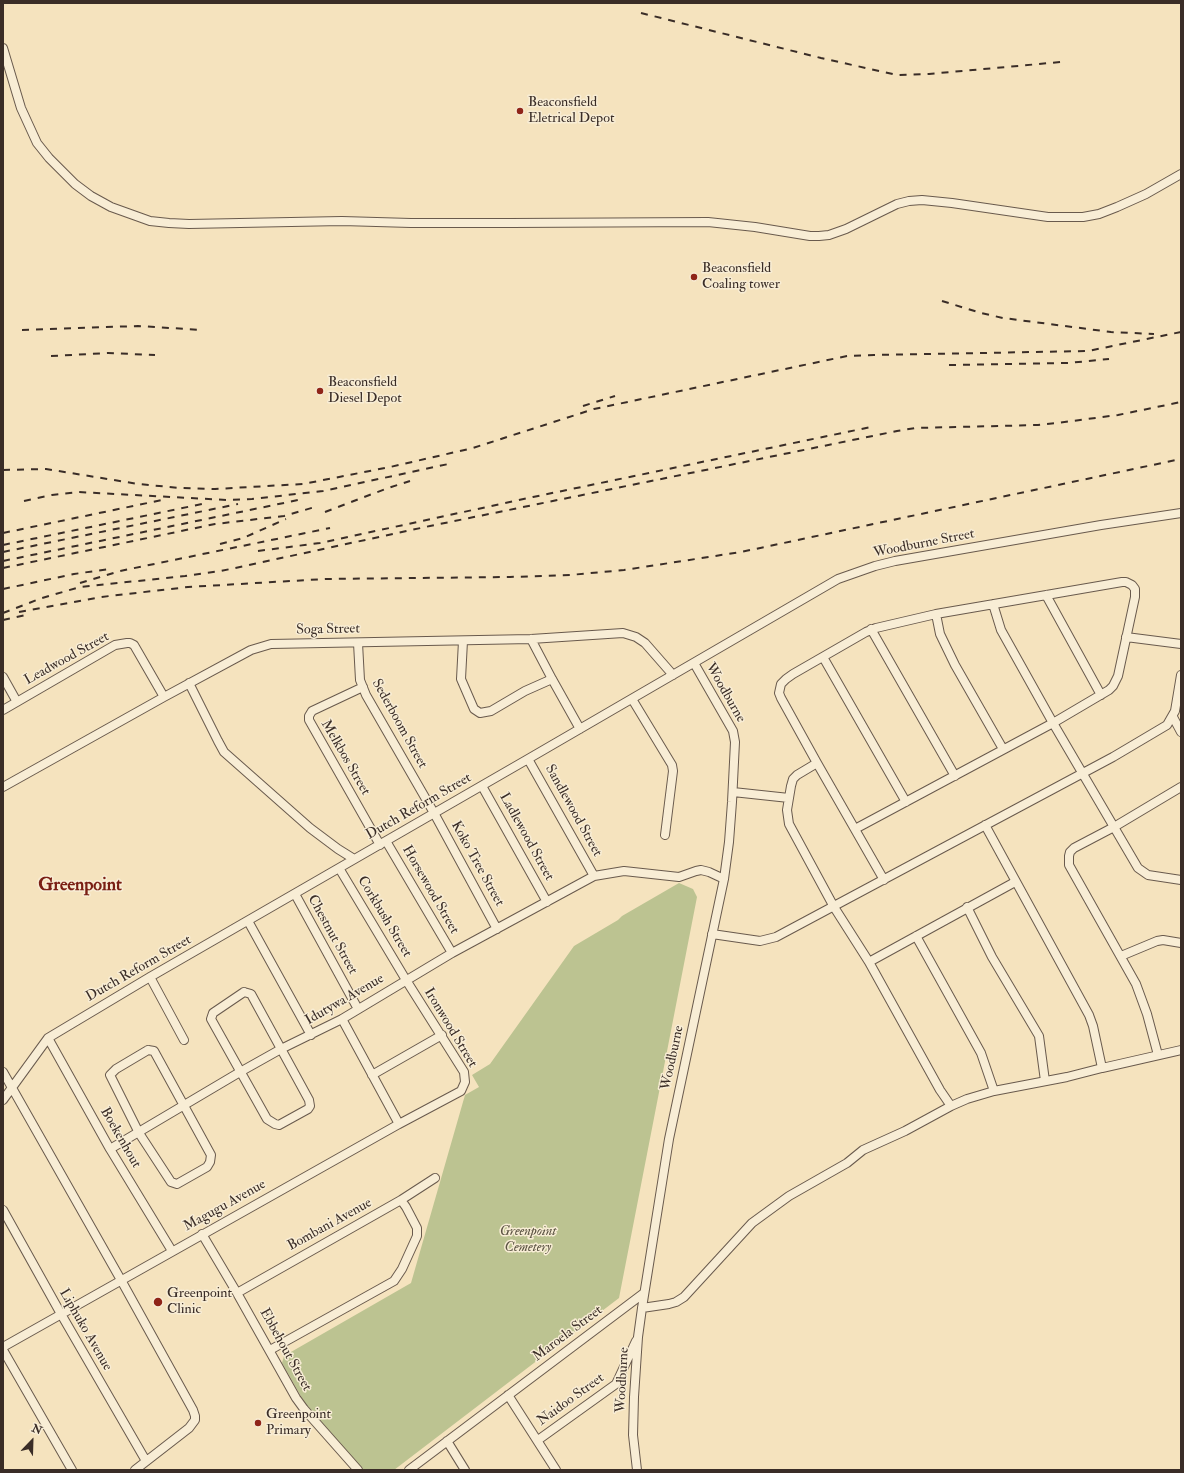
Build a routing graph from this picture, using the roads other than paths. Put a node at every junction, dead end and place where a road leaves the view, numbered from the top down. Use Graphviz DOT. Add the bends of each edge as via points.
graph roads {
  1 [pos="3,48"];
  2 [pos="1181,174"];
  3 [pos="1181,513"];
  4 [pos="1046,595"];
  5 [pos="993,604"];
  6 [pos="936,614"];
  7 [pos="872,629"];
  8 [pos="1126,637"];
  9 [pos="532,639"];
  10 [pos="462,641"];
  11 [pos="358,643"];
  12 [pos="1181,644"];
  13 [pos="823,657"];
  14 [pos="694,663"];
  15 [pos="673,675"];
  16 [pos="1181,675"];
  17 [pos="3,677"];
  18 [pos="552,680"];
  19 [pos="189,683"];
  20 [pos="362,687"];
  21 [pos="1101,695"];
  22 [pos="164,697"];
  23 [pos="632,699"];
  24 [pos="17,702"];
  25 [pos="3,710"];
  26 [pos="1173,717"];
  27 [pos="1053,723"];
  28 [pos="580,730"];
  29 [pos="1181,732"];
  30 [pos="1003,749"];
  31 [pos="528,759"];
  32 [pos="817,763"];
  33 [pos="1082,774"];
  34 [pos="955,776"];
  35 [pos="482,786"];
  36 [pos="3,787"];
  37 [pos="1181,787"];
  38 [pos="733,792"];
  39 [pos="789,798"];
  40 [pos="906,802"];
  41 [pos="434,813"];
  42 [pos="985,825"];
  43 [pos="1114,827"];
  44 [pos="855,829"];
  45 [pos="665,836"];
  46 [pos="383,843"];
  47 [pos="354,859"];
  48 [pos="339,868"];
  49 [pos="594,876"];
  50 [pos="724,879"];
  51 [pos="884,880"];
  52 [pos="1181,880"];
  53 [pos="1015,882"];
  54 [pos="295,894"];
  55 [pos="547,902"];
  56 [pos="834,907"];
  57 [pos="967,907"];
  58 [pos="248,921"];
  59 [pos="497,928"];
  60 [pos="712,934"];
  61 [pos="916,936"];
  62 [pos="1181,940"];
  63 [pos="452,953"];
  64 [pos="1121,956"];
  65 [pos="869,962"];
  66 [pos="150,977"];
  67 [pos="406,980"];
  68 [pos="358,1009"];
  69 [pos="342,1019"];
  70 [pos="311,1035"];
  71 [pos="442,1035"];
  72 [pos="48,1038"];
  73 [pos="184,1040"];
  74 [pos="282,1049"];
  75 [pos="1181,1050"];
  76 [pos="1158,1055"];
  77 [pos="1102,1068"];
  78 [pos="3,1072"];
  79 [pos="240,1072"];
  80 [pos="372,1074"];
  81 [pos="1045,1081"];
  82 [pos="12,1087"];
  83 [pos="461,1091"];
  84 [pos="994,1091"];
  85 [pos="3,1100"];
  86 [pos="184,1105"];
  87 [pos="951,1106"];
  88 [pos="399,1124"];
  89 [pos="139,1133"];
  90 [pos="110,1149"];
  91 [pos="435,1178"];
  92 [pos="401,1200"];
  93 [pos="3,1210"];
  94 [pos="202,1234"];
  95 [pos="172,1251"];
  96 [pos="120,1280"];
  97 [pos="237,1293"];
  98 [pos="644,1293"];
  99 [pos="642,1308"];
  100 [pos="61,1314"];
  101 [pos="638,1337"];
  102 [pos="3,1347"];
  103 [pos="3,1350"];
  104 [pos="270,1350"];
  105 [pos="508,1395"];
  106 [pos="538,1440"];
  107 [pos="447,1441"];
  108 [pos="146,1461"];
  109 [pos="72,1470"];
  110 [pos="135,1470"];
  111 [pos="358,1470"];
  112 [pos="409,1470"];
  113 [pos="465,1470"];
  114 [pos="556,1470"];
  115 [pos="637,1470"];
  1 -- 2 [label="street" via="21,108 37,143 49,158 91,196 111,207 150,221 169,224 342,220 511,224 708,222 819,236 846,229 897,204 922,200 1048,217 1083,217 1117,207"];
  3 -- 14 [label="street, Woodburne Street" via="941,553 869,568 838,579"];
  4 -- 5 [label="street"];
  4 -- 8 [label="street" via="1122,582 1130,583 1135,589"];
  4 -- 21 [label="street"];
  5 -- 6 [label="street"];
  5 -- 27 [label="street" via="1001,630"];
  6 -- 7 [label="street"];
  6 -- 30 [label="street" via="940,634 955,665"];
  7 -- 13 [label="street"];
  7 -- 34 [label="street"];
  8 -- 12 [label="street"];
  8 -- 21 [label="street" via="1116,682"];
  9 -- 10 [label="street, Soga Street"];
  9 -- 15 [label="street, Soga Street" via="630,634 645,644"];
  9 -- 18 [label="street"];
  10 -- 11 [label="street, Soga Street"];
  10 -- 18 [label="street" via="461,679 474,709 480,713 491,711 525,691"];
  11 -- 19 [label="street, Soga Street" via="261,646"];
  11 -- 20 [label="street, Sederboom Street"];
  13 -- 32 [label="street" via="786,679 781,684 779,693"];
  13 -- 40 [label="street"];
  14 -- 15 [label="street, Dutch Reform Street"];
  14 -- 38 [label="street, Woodburne" via="733,731"];
  15 -- 23 [label="street, Dutch Reform Street"];
  16 -- 26 [label="street"];
  17 -- 24 [label="street"];
  18 -- 28 [label="street"];
  19 -- 22 [label="street, Soga Street"];
  19 -- 47 [label="street" via="224,752 310,828"];
  20 -- 41 [label="street, Sederboom Street"];
  20 -- 46 [label="street, Melkbos Street" via="312,711 309,720"];
  21 -- 27 [label="street"];
  22 -- 24 [label="street, Leadwood Street" via="134,645 126,643 116,645"];
  22 -- 36 [label="street, Soga Street"];
  23 -- 28 [label="street, Dutch Reform Street"];
  23 -- 45 [label="street" via="672,765"];
  24 -- 25 [label="street, Leadwood Street"];
  26 -- 29 [label="street"];
  26 -- 33 [label="street" via="1163,729"];
  27 -- 30 [label="street"];
  27 -- 33 [label="street"];
  28 -- 31 [label="street, Dutch Reform Street"];
  30 -- 34 [label="street"];
  31 -- 35 [label="street, Dutch Reform Street"];
  31 -- 49 [label="street, Sandlewood Street"];
  32 -- 39 [label="street" via="793,779"];
  32 -- 44 [label="street"];
  33 -- 42 [label="street"];
  33 -- 43 [label="street"];
  34 -- 40 [label="street"];
  35 -- 41 [label="street, Dutch Reform Street"];
  35 -- 55 [label="street, Ladlewood Street"];
  37 -- 43 [label="street"];
  38 -- 39 [label="street"];
  38 -- 50 [label="street, Woodburne"];
  39 -- 56 [label="street" via="788,824"];
  40 -- 44 [label="street"];
  41 -- 46 [label="street, Dutch Reform Street"];
  41 -- 59 [label="street, Koko Tree Street"];
  42 -- 51 [label="street"];
  42 -- 53 [label="street"];
  43 -- 52 [label="street" via="1142,872"];
  43 -- 64 [label="street" via="1074,848 1068,860"];
  44 -- 51 [label="street"];
  46 -- 47 [label="street, Dutch Reform Street"];
  46 -- 63 [label="street, Horsewood Street"];
  47 -- 48 [label="street, Dutch Reform Street"];
  48 -- 54 [label="street, Dutch Reform Street"];
  48 -- 67 [label="street, Corkbush Street"];
  49 -- 50 [label="street, Idutywa Avenue" via="624,871 679,877 701,870"];
  49 -- 55 [label="street, Idutywa Avenue"];
  50 -- 60 [label="street, Woodburne"];
  51 -- 56 [label="street"];
  53 -- 57 [label="street"];
  53 -- 77 [label="street" via="1089,1015"];
  54 -- 58 [label="street, Dutch Reform Street"];
  54 -- 68 [label="street, Chestnut Street"];
  55 -- 59 [label="street, Idutywa Avenue"];
  56 -- 60 [label="street" via="766,940"];
  56 -- 65 [label="street"];
  57 -- 61 [label="street"];
  57 -- 81 [label="street" via="992,957 1039,1036"];
  58 -- 66 [label="street, Dutch Reform Street"];
  58 -- 70 [label="street"];
  59 -- 63 [label="street, Idutywa Avenue"];
  60 -- 98 [label="street, Woodburne" via="669,1139"];
  61 -- 65 [label="street"];
  61 -- 84 [label="street" via="981,1053"];
  62 -- 64 [label="street" via="1157,941"];
  63 -- 67 [label="street, Idutywa Avenue"];
  64 -- 76 [label="street" via="1143,1001"];
  65 -- 87 [label="street"];
  66 -- 72 [label="street, Dutch Reform Street"];
  66 -- 73 [label="street"];
  67 -- 68 [label="street, Idutywa Avenue"];
  67 -- 71 [label="street, Ironwood Street"];
  68 -- 69 [label="street, Idutywa Avenue"];
  69 -- 70 [label="street, Idutywa Avenue"];
  69 -- 80 [label="street"];
  70 -- 74 [label="street, Idutywa Avenue"];
  71 -- 80 [label="street"];
  71 -- 83 [label="street, Ironwood Street" via="464,1072 465,1082"];
  72 -- 82 [label="street, Dutch Reform Street"];
  72 -- 90 [label="street, Boekenhout"];
  74 -- 79 [label="street, Idutywa Avenue"];
  74 -- 79 [label="street" via="310,1103 308,1109 283,1124 275,1124 267,1119"];
  74 -- 79 [label="street" via="251,994 241,994 213,1014 211,1019"];
  75 -- 76 [label="street"];
  76 -- 77 [label="street"];
  77 -- 81 [label="street"];
  78 -- 82 [label="street"];
  79 -- 86 [label="street, Idutywa Avenue"];
  80 -- 88 [label="street"];
  81 -- 84 [label="street"];
  82 -- 85 [label="street, Dutch Reform Street"];
  82 -- 96 [label="street"];
  83 -- 88 [label="street, Magugu Avenue"];
  84 -- 87 [label="street"];
  86 -- 89 [label="street, Idutywa Avenue"];
  86 -- 89 [label="street" via="211,1155 207,1167 179,1183 173,1183"];
  86 -- 89 [label="street" via="154,1051 148,1050 116,1069 110,1075"];
  87 -- 99 [label="street" via="863,1150 846,1163 789,1196 746,1229 676,1302"];
  88 -- 94 [label="street, Magugu Avenue"];
  89 -- 90 [label="street, Idutywa Avenue"];
  90 -- 95 [label="street, Boekenhout"];
  91 -- 92 [label="street, Bombani Avenue"];
  92 -- 97 [label="street, Bombani Avenue"];
  92 -- 104 [label="street" via="418,1232 396,1278"];
  93 -- 100 [label="street, Liphuko Avenue"];
  94 -- 95 [label="street, Magugu Avenue"];
  94 -- 97 [label="street, Ebbehout Street"];
  95 -- 96 [label="street, Magugu Avenue"];
  96 -- 100 [label="street, Magugu Avenue"];
  96 -- 108 [label="street" via="195,1416 189,1428"];
  97 -- 104 [label="street, Ebbehout Street"];
  98 -- 99 [label="street, Woodburne"];
  98 -- 105 [label="street, Maroela Street"];
  99 -- 101 [label="street, Woodburne"];
  100 -- 102 [label="street, Magugu Avenue"];
  100 -- 108 [label="street, Liphuko Avenue"];
  101 -- 106 [label="street, Naidoo Street" via="616,1384"];
  101 -- 115 [label="street, Woodburne" via="633,1435"];
  103 -- 109 [label="street"];
  104 -- 111 [label="street, Ebbehout Street" via="304,1409"];
  105 -- 106 [label="street"];
  105 -- 107 [label="street, Maroela Street"];
  106 -- 114 [label="street"];
  107 -- 112 [label="street, Maroela Street"];
  107 -- 113 [label="street"];
  108 -- 110 [label="street"];
}
